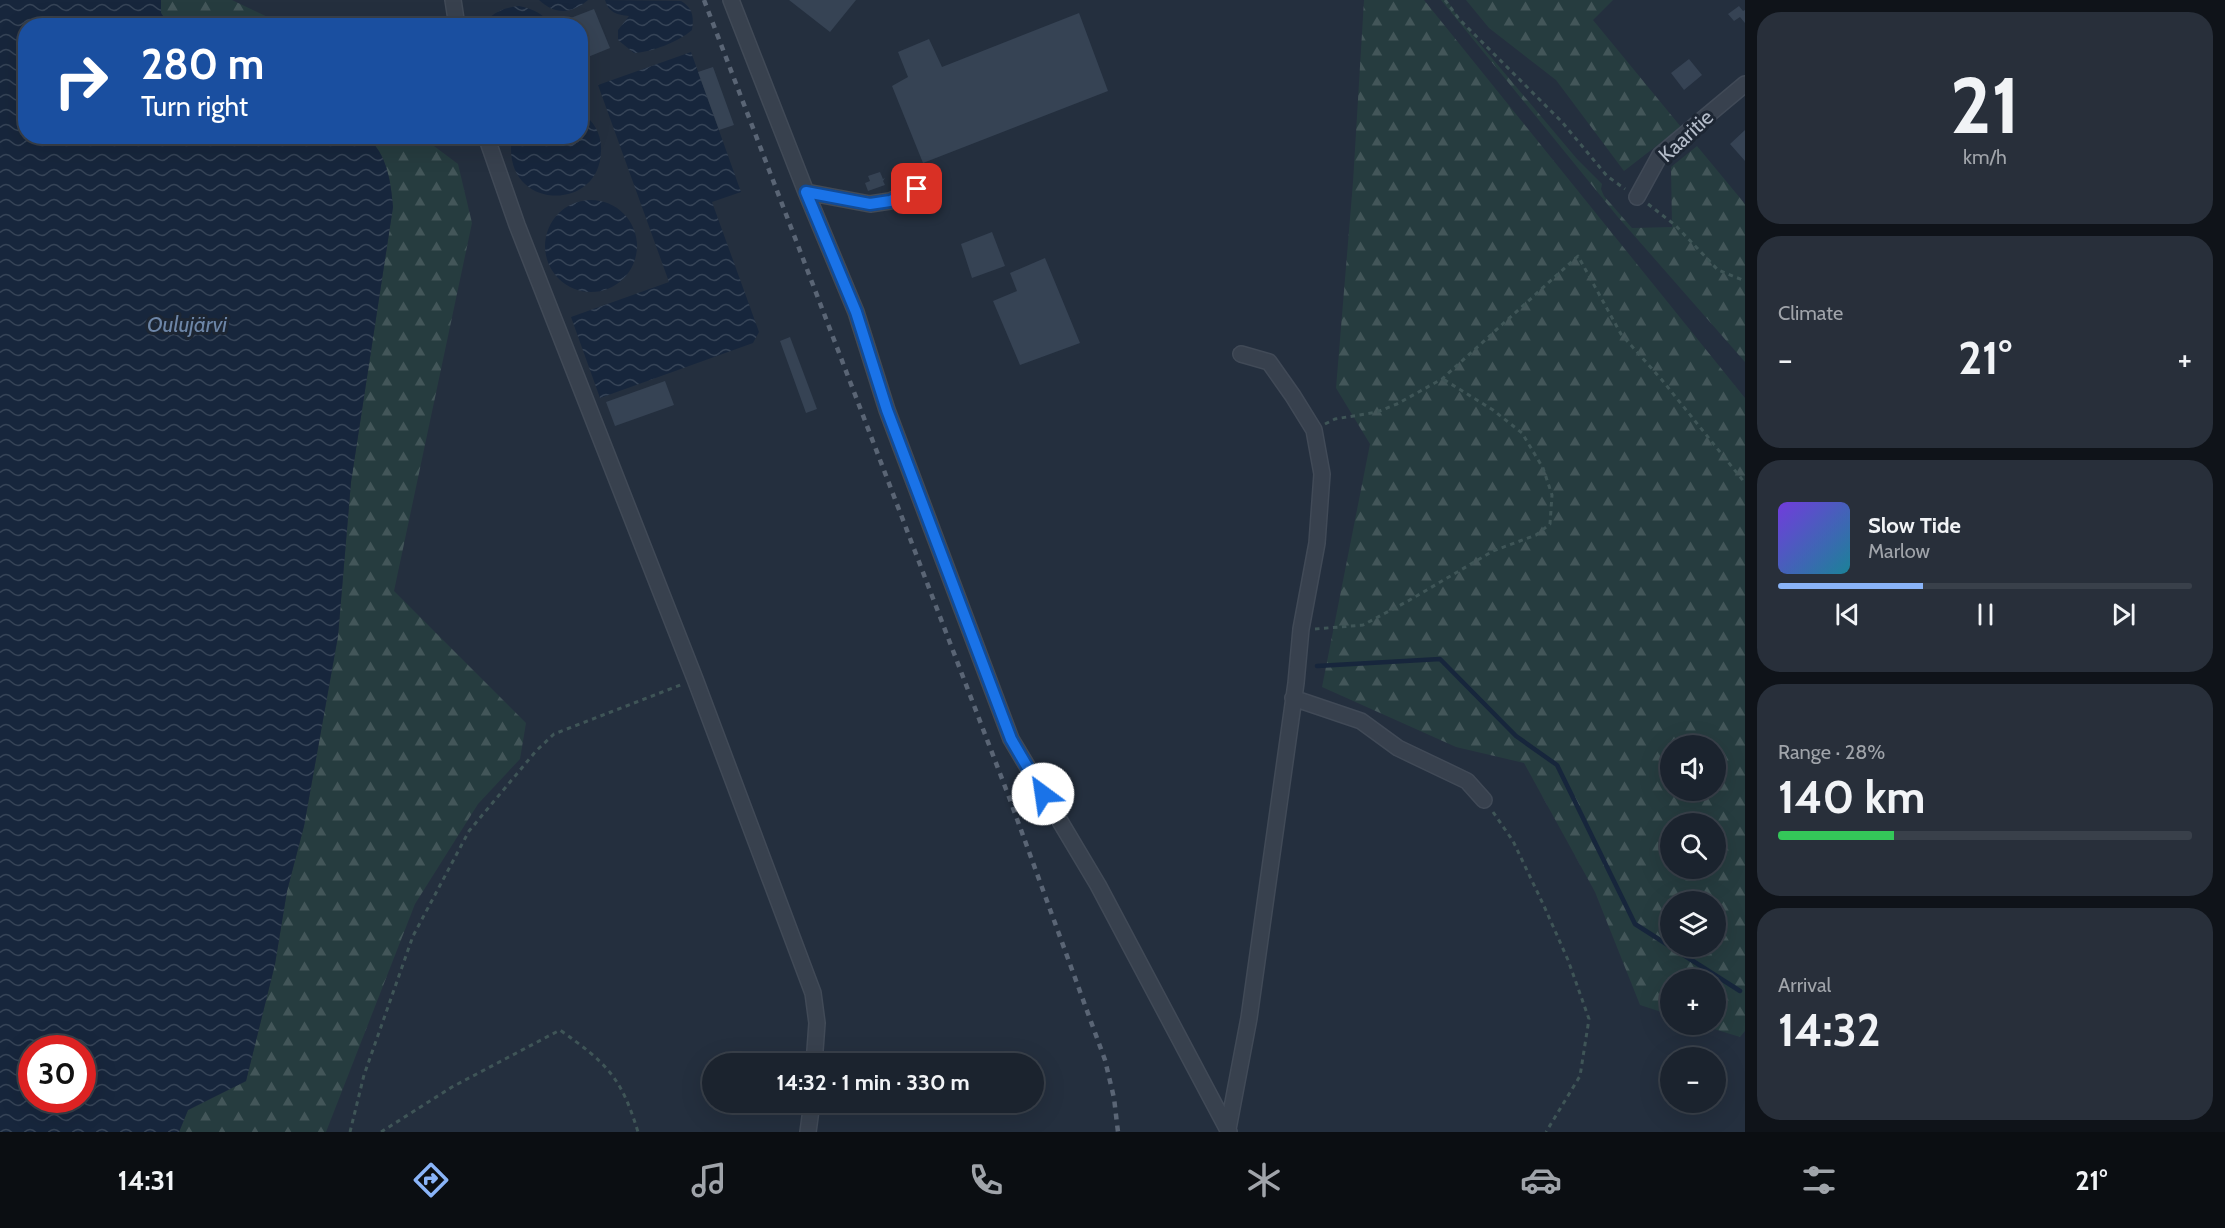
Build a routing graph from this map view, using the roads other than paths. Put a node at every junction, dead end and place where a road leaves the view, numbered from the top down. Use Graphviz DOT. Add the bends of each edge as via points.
graph roads {
  1 [pos="453,0"];
  2 [pos="731,0"];
  3 [pos="456,18"];
  4 [pos="1745,84"];
  5 [pos="489,144"];
  6 [pos="917,189"];
  7 [pos="806,192"];
  8 [pos="1637,197"];
  9 [pos="1241,354"];
  10 [pos="1293,699"];
  11 [pos="1484,800"];
  12 [pos="815,1053"];
  13 [pos="811,1113"];
  14 [pos="1228,1131"];
  15 [pos="808,1132"];
  1 -- 3 [label="street"];
  2 -- 7 [label="street"];
  4 -- 8 [label="street, Kaaritie" via="1660,155"];
  5 -- 12 [label="street" via="813,993 817,1023"];
  6 -- 7 [label="street" via="890,201 870,204"];
  7 -- 14 [label="street" via="856,312 887,410 1011,739 1098,885"];
  9 -- 10 [label="street" via="1269,362 1314,430 1322,474 1317,543"];
  10 -- 11 [label="street" via="1361,721 1398,748 1467,781"];
  10 -- 14 [label="street" via="1249,1018"];
  13 -- 15 [label="street"];
}
